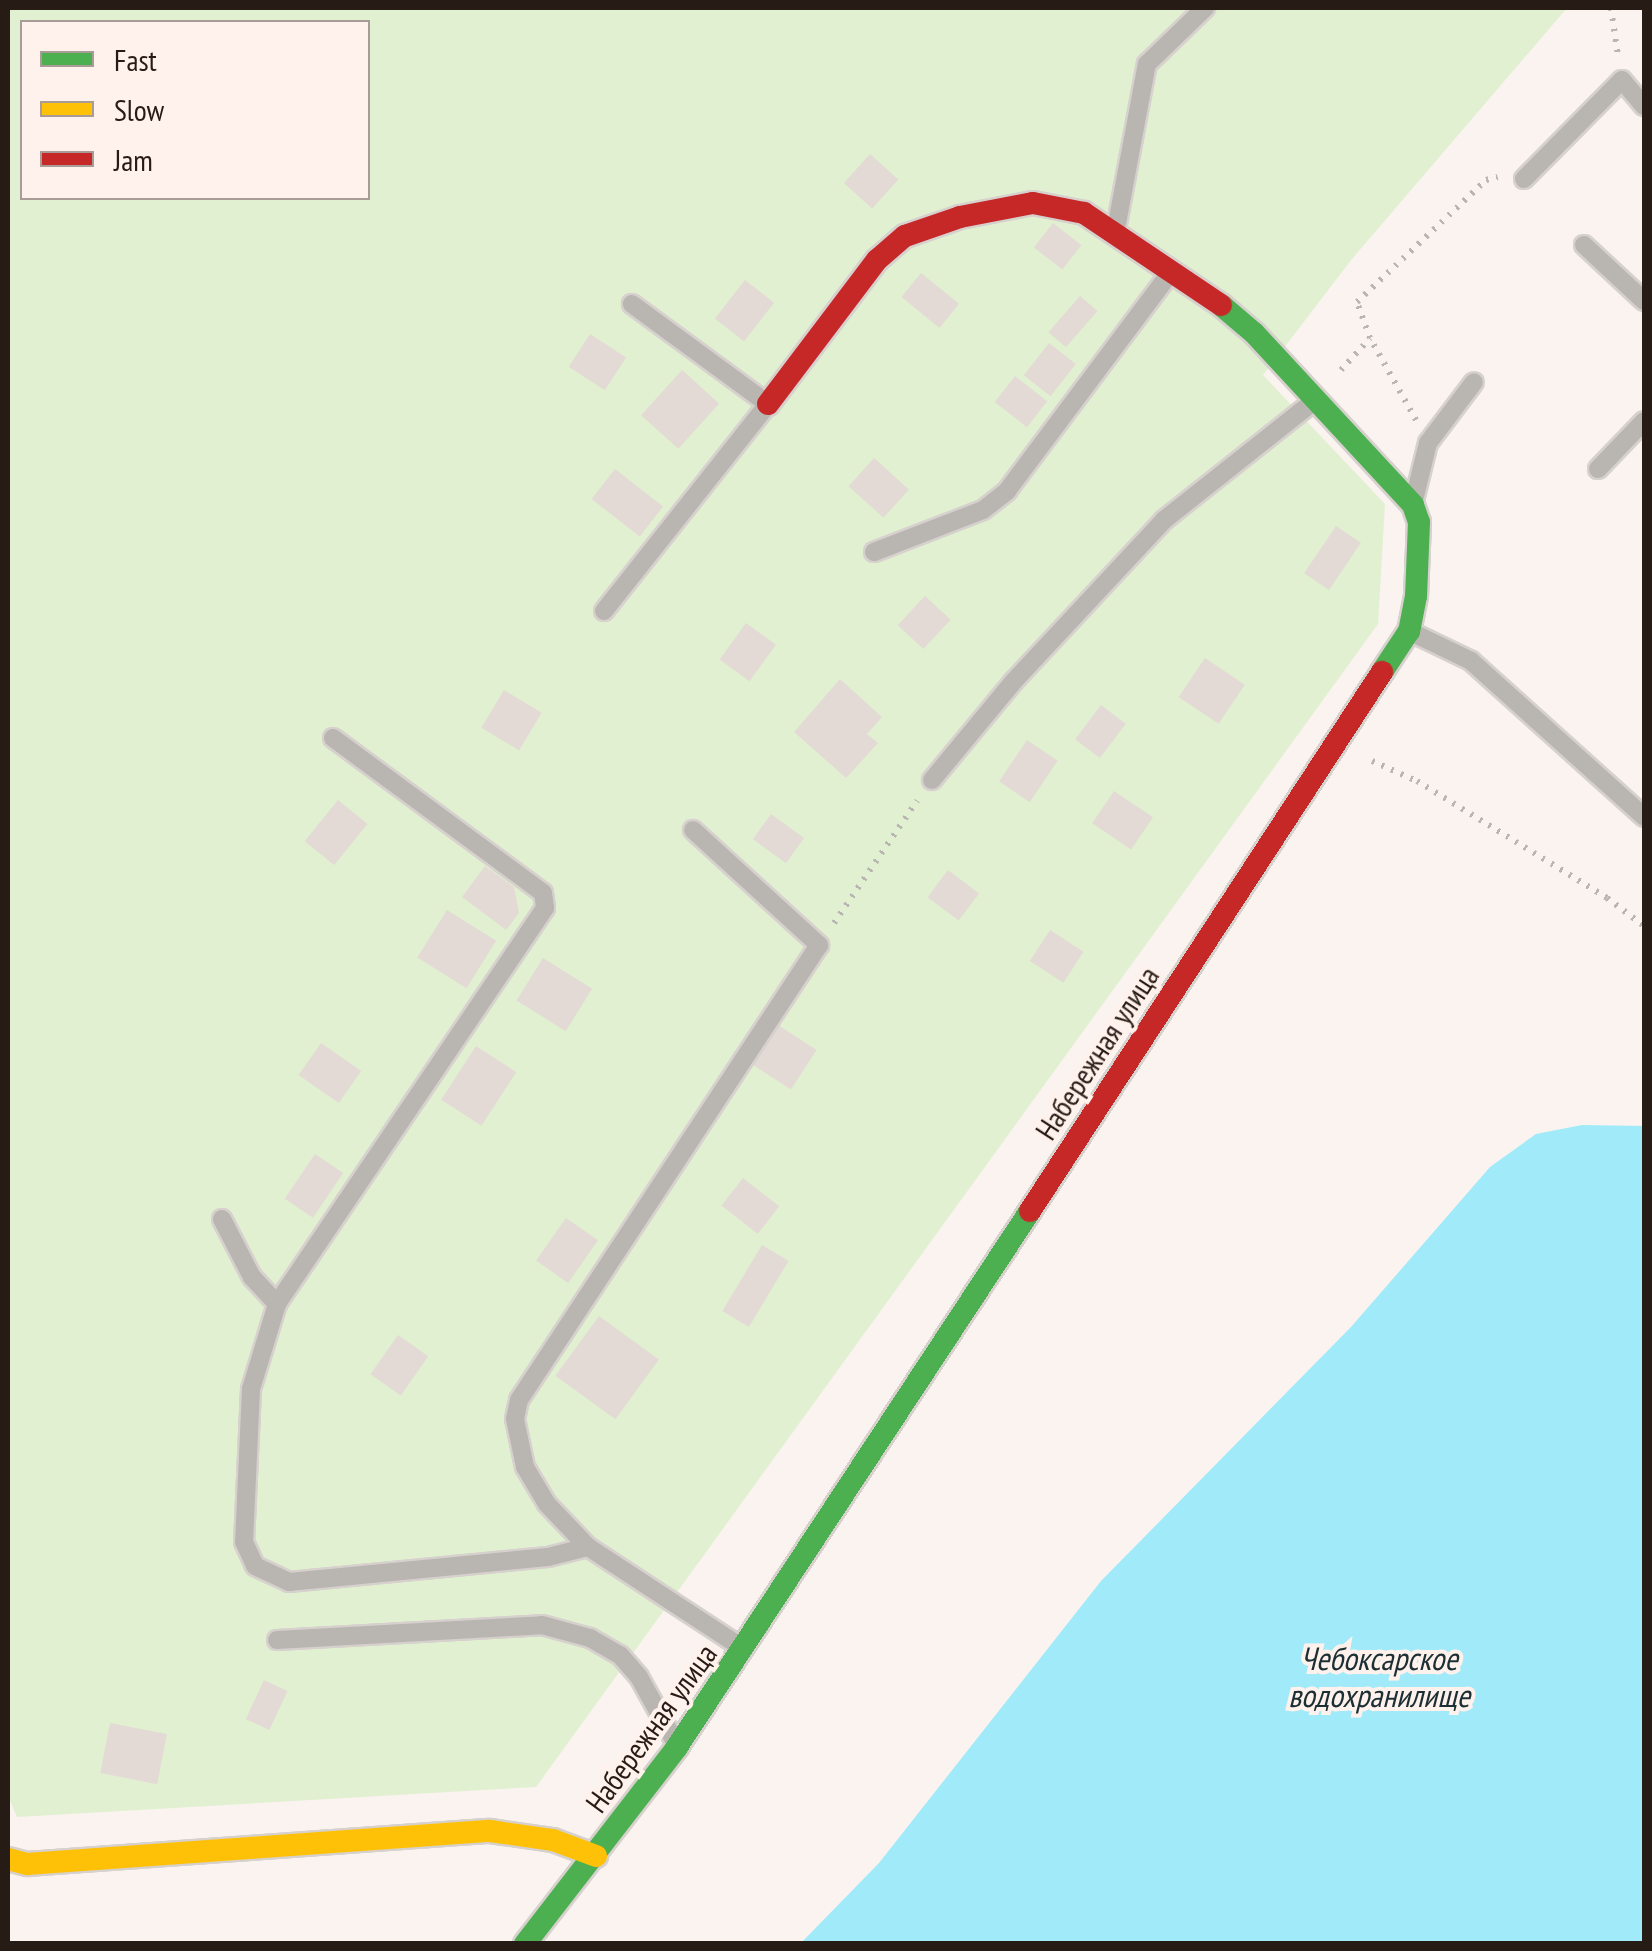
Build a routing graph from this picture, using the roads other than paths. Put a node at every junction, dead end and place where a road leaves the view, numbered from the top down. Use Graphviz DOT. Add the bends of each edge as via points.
graph roads {
  1 [pos="1205,8"];
  2 [pos="1644,106"];
  3 [pos="1524,179"];
  4 [pos="1116,230"];
  5 [pos="1584,245"];
  6 [pos="1170,273"];
  7 [pos="1644,301"];
  8 [pos="632,304"];
  9 [pos="1474,382"];
  10 [pos="1314,402"];
  11 [pos="768,404"];
  12 [pos="1644,421"];
  13 [pos="1598,469"];
  14 [pos="1413,505"];
  15 [pos="874,552"];
  16 [pos="604,611"];
  17 [pos="1409,631"];
  18 [pos="333,738"];
  19 [pos="932,780"];
  20 [pos="1644,817"];
  21 [pos="693,830"];
  22 [pos="222,1219"];
  23 [pos="277,1304"];
  24 [pos="588,1547"];
  25 [pos="277,1640"];
  26 [pos="744,1649"];
  27 [pos="677,1747"];
  28 [pos="596,1856"];
  29 [pos="8,1859"];
  30 [pos="525,1944"];
  1 -- 4 [label="lane" via="1148,64"];
  2 -- 3 [label="lane" via="1622,80"];
  4 -- 6 [label="street"];
  4 -- 11 [label="street" via="1084,213 1033,203 905,236 877,260"];
  5 -- 7 [label="lane"];
  6 -- 10 [label="street" via="1254,334"];
  6 -- 15 [label="lane" via="1007,492 983,510"];
  8 -- 11 [label="lane"];
  9 -- 14 [label="lane" via="1428,442"];
  10 -- 14 [label="street"];
  10 -- 19 [label="lane" via="1164,520"];
  11 -- 16 [label="lane"];
  12 -- 13 [label="lane"];
  14 -- 17 [label="street, Набережная улица" via="1419,522"];
  17 -- 20 [label="lane" via="1471,661"];
  17 -- 26 [label="street, Набережная улица"];
  18 -- 23 [label="lane" via="544,893 545,908"];
  21 -- 24 [label="lane" via="819,945 520,1400 515,1419 526,1468 547,1504"];
  22 -- 23 [label="lane" via="252,1278"];
  23 -- 24 [label="lane" via="251,1389 244,1542 256,1566 289,1582 548,1557"];
  24 -- 26 [label="lane"];
  25 -- 27 [label="lane" via="542,1625 590,1638 620,1655"];
  26 -- 27 [label="street, Набережная улица"];
  27 -- 28 [label="street, Набережная улица"];
  28 -- 29 [label="street" via="553,1840 490,1831 27,1864"];
  28 -- 30 [label="street, Набережная улица"];
}
